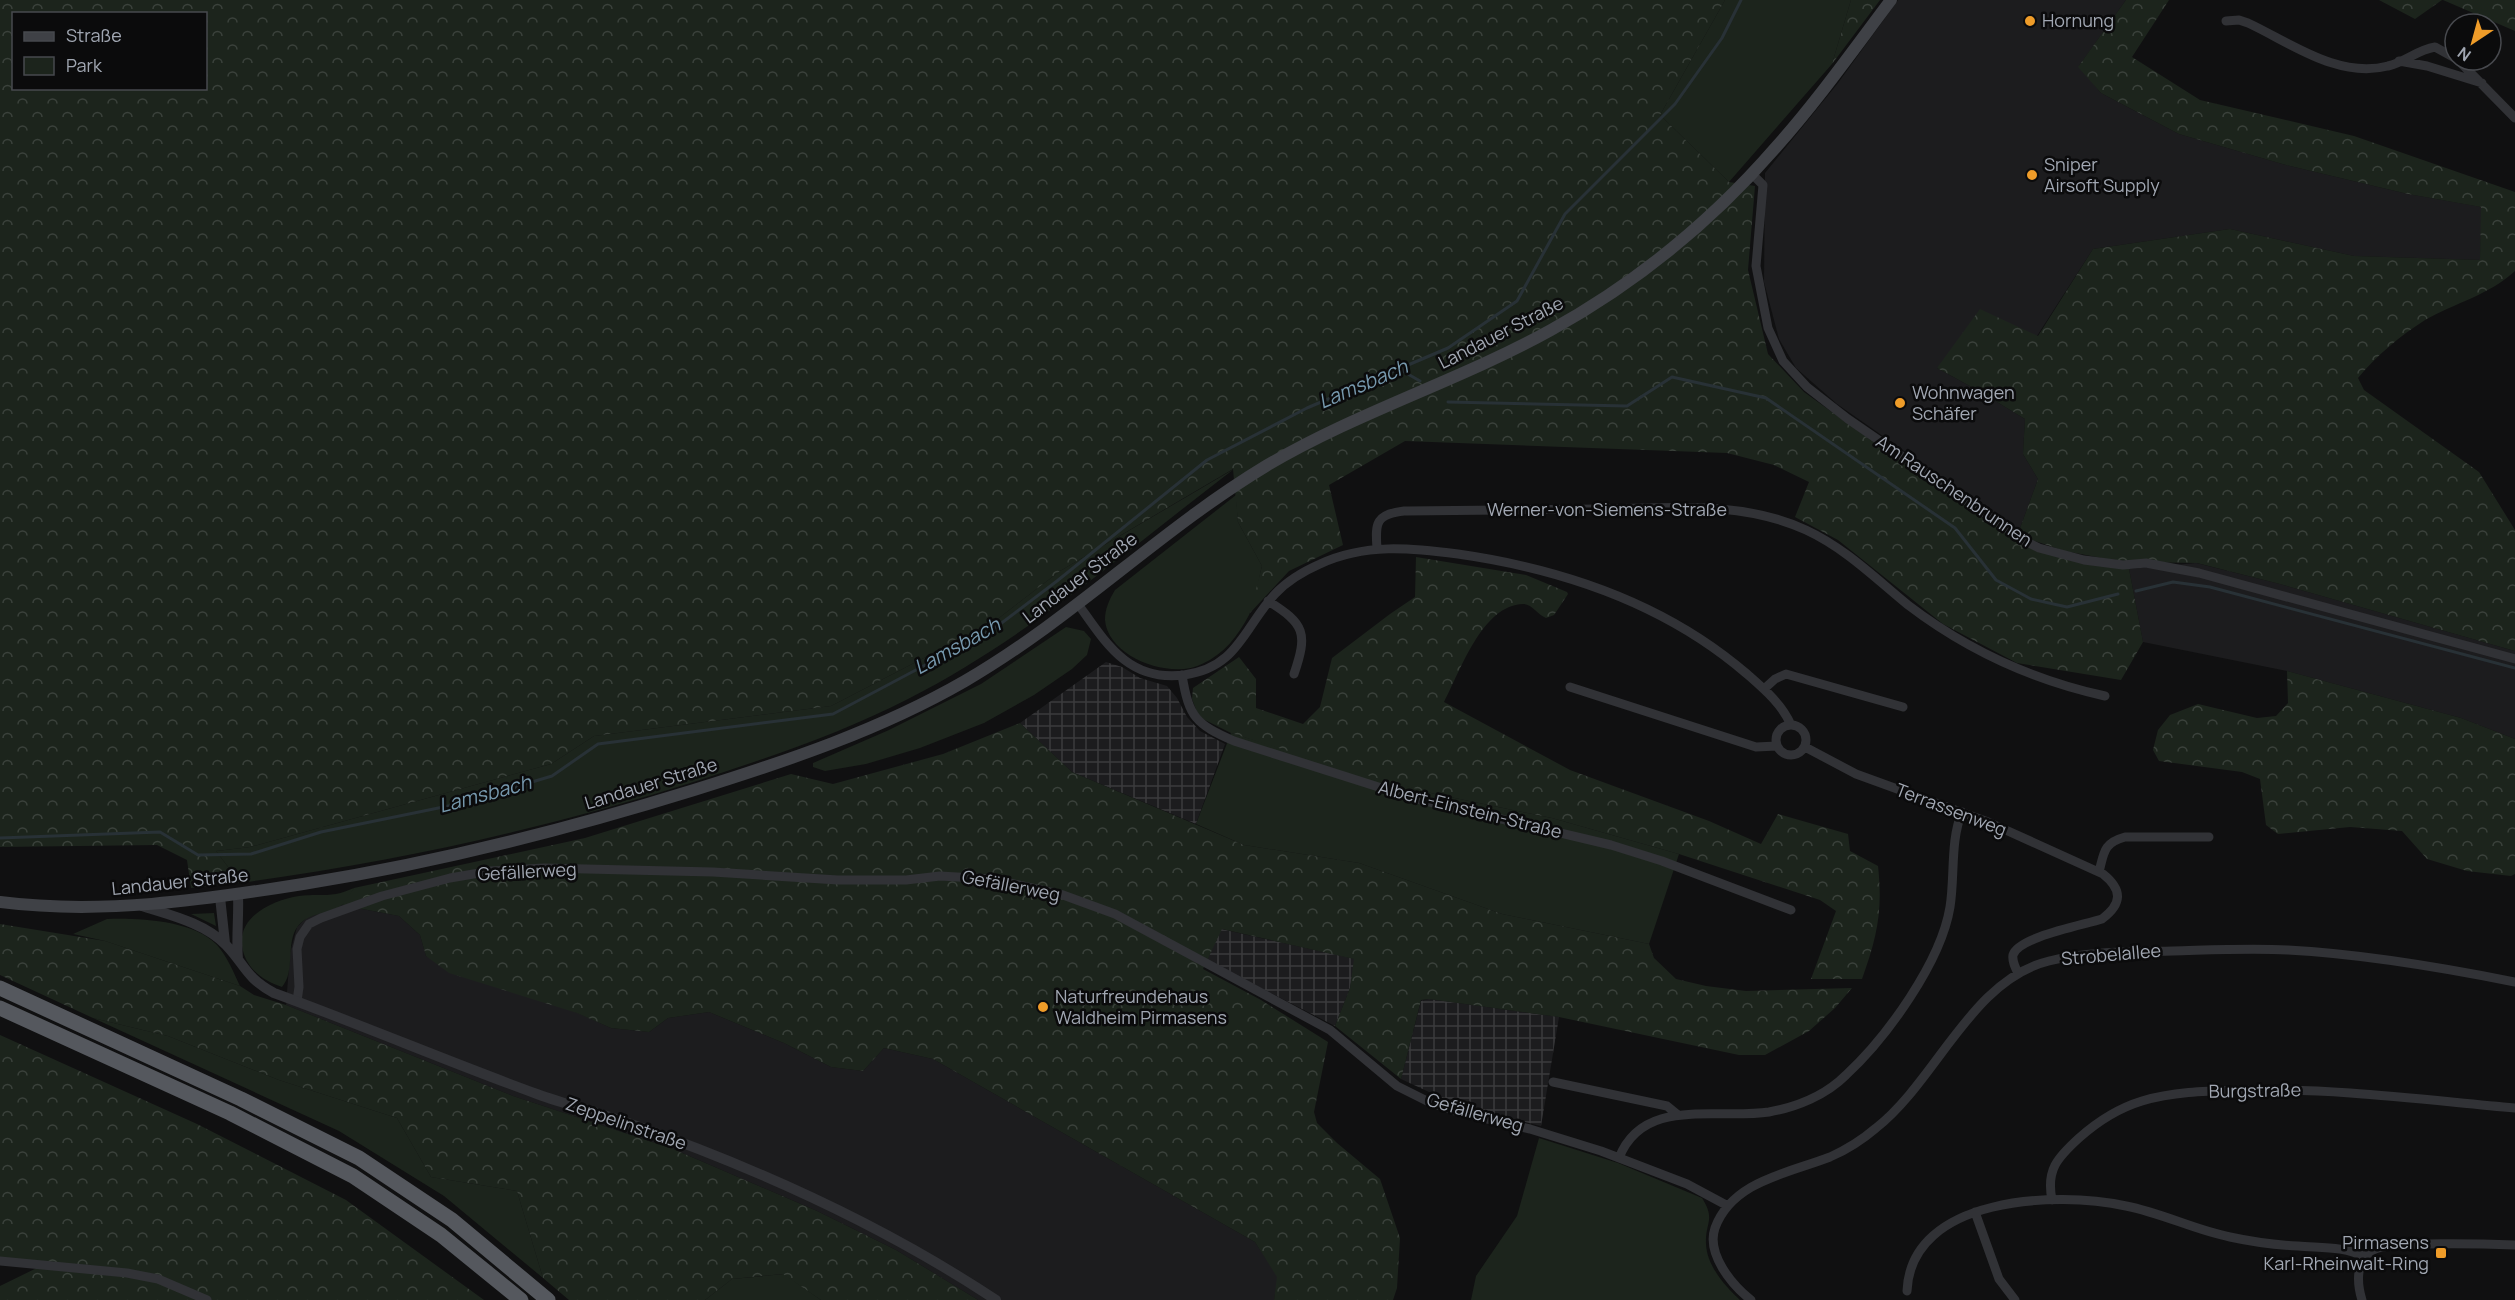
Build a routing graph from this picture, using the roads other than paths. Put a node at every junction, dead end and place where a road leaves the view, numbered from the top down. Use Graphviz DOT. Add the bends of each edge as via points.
graph roads {
  1 [pos="1891,0"];
  2 [pos="2226,21"];
  3 [pos="2443,52"];
  4 [pos="2399,61"];
  5 [pos="2470,72"];
  6 [pos="2482,83"];
  7 [pos="2515,118"];
  8 [pos="1752,174"];
  9 [pos="1377,548"];
  10 [pos="1268,601"];
  11 [pos="1078,604"];
  12 [pos="2515,658"];
  13 [pos="1294,674"];
  14 [pos="1182,675"];
  15 [pos="1570,687"];
  16 [pos="1764,689"];
  17 [pos="2105,696"];
  18 [pos="1903,707"];
  19 [pos="1791,725"];
  20 [pos="1777,746"];
  21 [pos="1805,747"];
  22 [pos="1962,812"];
  23 [pos="2209,837"];
  24 [pos="2099,872"];
  25 [pos="238,895"];
  26 [pos="220,897"];
  27 [pos="0,902"];
  28 [pos="142,905"];
  29 [pos="1791,910"];
  30 [pos="225,943"];
  31 [pos="238,960"];
  32 [pos="2018,973"];
  33 [pos="2515,982"];
  34 [pos="0,988"];
  35 [pos="297,1001"];
  36 [pos="0,1008"];
  37 [pos="1552,1082"];
  38 [pos="2515,1108"];
  39 [pos="1678,1115"];
  40 [pos="1619,1158"];
  41 [pos="2052,1200"];
  42 [pos="1728,1206"];
  43 [pos="1975,1212"];
  44 [pos="2515,1245"];
  45 [pos="2365,1257"];
  46 [pos="0,1261"];
  47 [pos="1907,1292"];
  48 [pos="207,1300"];
  49 [pos="521,1300"];
  50 [pos="548,1300"];
  51 [pos="996,1300"];
  52 [pos="1751,1300"];
  53 [pos="2015,1300"];
  54 [pos="2362,1300"];
  1 -- 8 [label="main road, Landauer Straße" via="1809,108"];
  2 -- 4 [label="street" via="2248,23 2321,59 2351,69 2372,69"];
  3 -- 4 [label="street" via="2435,47"];
  4 -- 6 [label="street"];
  5 -- 6 [label="street"];
  6 -- 7 [label="street"];
  8 -- 11 [label="main road, Landauer Straße" via="1697,227 1588,309 1512,351 1282,457 1222,495"];
  8 -- 12 [label="street, Am Rauschenbrunnen" via="1763,185 1764,192 1756,266 1759,289 1768,328 1782,361 1807,387 1848,419 2025,541 2084,560 2123,565 2146,563 2199,573"];
  9 -- 10 [label="street" via="1319,564 1287,583"];
  9 -- 16 [label="street" via="1493,559 1536,567 1587,584 1682,627"];
  9 -- 17 [label="street, Werner-von-Siemens-Straße" via="1380,518 1392,512 1712,507 1755,514 1804,529 1839,548 1933,623 1980,651 2038,678"];
  10 -- 13 [label="street" via="1294,621 1302,633"];
  10 -- 14 [label="street" via="1230,654 1201,672"];
  11 -- 14 [label="street" via="1109,647 1129,664 1145,672"];
  11 -- 25 [label="main road, Landauer Straße" via="1004,657 926,702 793,759 523,839 365,874"];
  14 -- 29 [label="street, Albert-Einstein-Straße" via="1197,721 1234,741 1413,798 1611,845"];
  15 -- 20 [label="street" via="1756,747"];
  16 -- 18 [label="street" via="1786,674"];
  16 -- 19 [label="street" via="1786,713"];
  19 -- 20 [label="street" via="1781,729"];
  19 -- 21 [label="street" via="1803,730"];
  20 -- 21 [label="street" via="1787,755"];
  21 -- 22 [label="street, Terrassenweg" via="1856,774"];
  22 -- 24 [label="street, Terrassenweg"];
  22 -- 39 [label="street" via="1950,907 1938,950 1861,1061 1831,1088 1784,1108 1751,1114"];
  23 -- 24 [label="street" via="2115,840 2106,847"];
  24 -- 32 [label="street, Terrassenweg" via="2117,890 2117,901 2109,914 2022,944 2013,955"];
  25 -- 26 [label="main road, Landauer Straße"];
  25 -- 31 [label="street"];
  26 -- 28 [label="main road, Landauer Straße"];
  26 -- 30 [label="street"];
  27 -- 28 [label="main road, Landauer Straße" via="60,907"];
  28 -- 30 [label="street" via="204,929"];
  30 -- 31 [label="street"];
  31 -- 35 [label="street, Zeppelinstraße" via="259,984"];
  32 -- 33 [label="street, Strobelallee" via="2048,961 2107,952 2254,949 2384,959"];
  32 -- 42 [label="street, Strobelallee" via="1987,998 1915,1091 1875,1129 1833,1155 1752,1186"];
  34 -- 50 [label="highway" via="359,1158 452,1220"];
  35 -- 40 [label="street, Gefällerweg" via="297,949 309,924 382,896 450,878 544,868 838,880 940,876 992,879 1063,896 1114,914 1330,1030 1397,1086 1430,1102 1539,1131"];
  35 -- 51 [label="street, Zeppelinstraße" via="540,1095 628,1122 719,1157 867,1223"];
  36 -- 49 [label="highway" via="230,1113 353,1176 441,1234"];
  37 -- 39 [label="street" via="1667,1106"];
  38 -- 41 [label="street, Burgstraße" via="2332,1091 2217,1090 2162,1096 2100,1121 2074,1143 2052,1169"];
  39 -- 40 [label="street" via="1636,1131 1628,1138"];
  40 -- 42 [label="street, Gefällerweg" via="1687,1184"];
  41 -- 43 [label="street"];
  41 -- 45 [label="street" via="2126,1206 2227,1237 2344,1249"];
  42 -- 52 [label="street, Strobelallee" via="1714,1229 1716,1254 1732,1280"];
  43 -- 47 [label="street" via="1947,1225 1929,1240 1911,1266"];
  43 -- 53 [label="street" via="1998,1279"];
  44 -- 45 [label="street" via="2380,1247"];
  45 -- 54 [label="street" via="2358,1274"];
  46 -- 48 [label="street" via="158,1279"];
}
